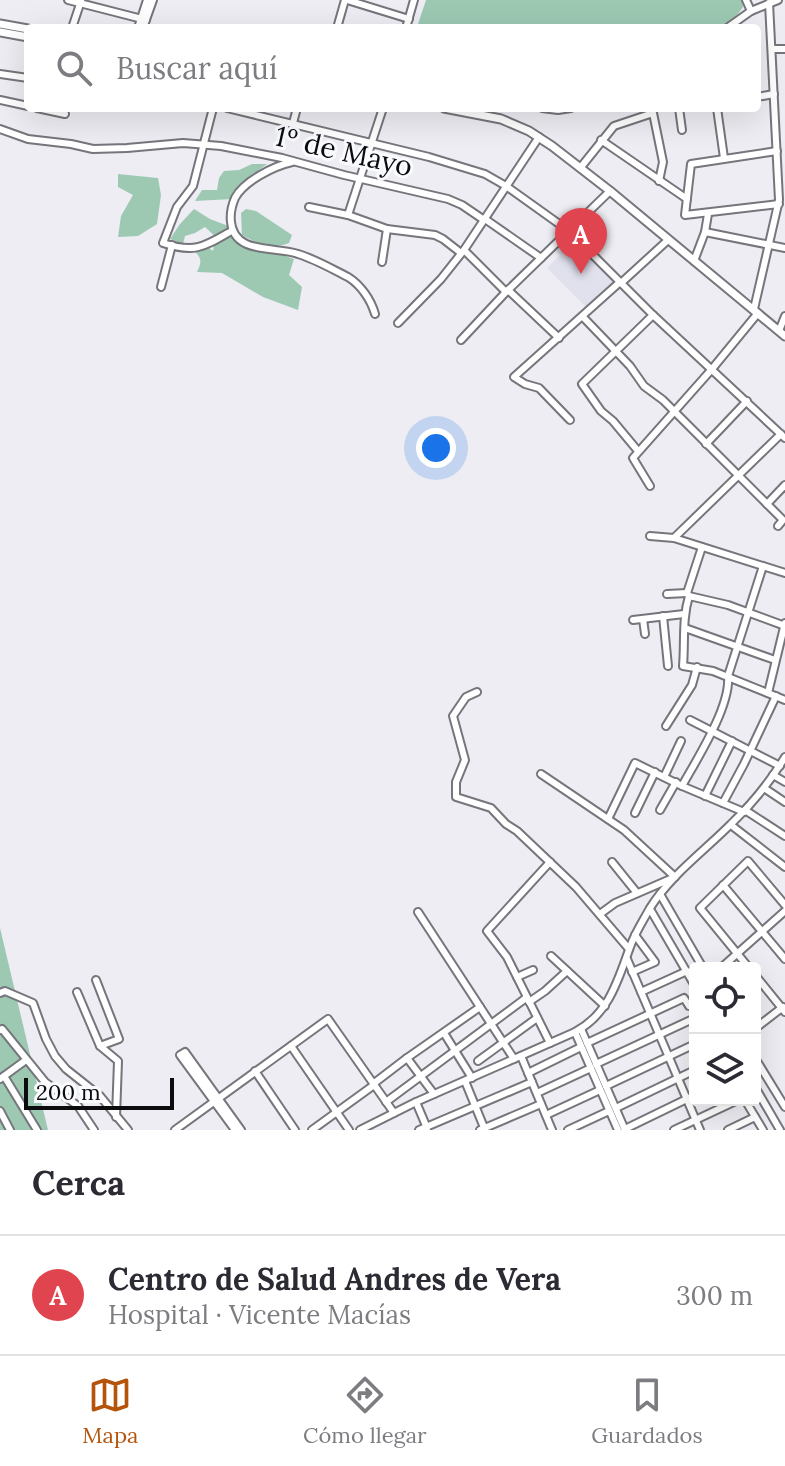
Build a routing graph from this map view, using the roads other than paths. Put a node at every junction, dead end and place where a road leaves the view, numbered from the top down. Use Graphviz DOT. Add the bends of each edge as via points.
graph roads {
  1 [pos="68,0"];
  2 [pos="152,0"];
  3 [pos="346,0"];
  4 [pos="414,0"];
  5 [pos="746,0"];
  6 [pos="773,1"];
  7 [pos="80,2"];
  8 [pos="751,11"];
  9 [pos="145,18"];
  10 [pos="409,19"];
  11 [pos="0,24"];
  12 [pos="73,24"];
  13 [pos="142,24"];
  14 [pos="338,24"];
  15 [pos="407,24"];
  16 [pos="733,24"];
  17 [pos="24,28"];
  18 [pos="0,32"];
  19 [pos="24,36"];
  20 [pos="772,49"];
  21 [pos="785,49"];
  22 [pos="0,74"];
  23 [pos="24,77"];
  24 [pos="774,94"];
  25 [pos="761,96"];
  26 [pos="0,100"];
  27 [pos="24,105"];
  28 [pos="56,112"];
  29 [pos="212,112"];
  30 [pos="245,112"];
  31 [pos="296,112"];
  32 [pos="382,112"];
  33 [pos="465,112"];
  34 [pos="680,112"];
  35 [pos="718,112"];
  36 [pos="65,114"];
  37 [pos="293,123"];
  38 [pos="776,126"];
  39 [pos="785,127"];
  40 [pos="0,129"];
  41 [pos="682,130"];
  42 [pos="539,137"];
  43 [pos="601,140"];
  44 [pos="373,143"];
  45 [pos="203,146"];
  46 [pos="777,151"];
  47 [pos="724,158"];
  48 [pos="295,162"];
  49 [pos="581,167"];
  50 [pos="360,178"];
  51 [pos="659,181"];
  52 [pos="506,186"];
  53 [pos="610,191"];
  54 [pos="687,199"];
  55 [pos="781,202"];
  56 [pos="309,207"];
  57 [pos="708,214"];
  58 [pos="348,215"];
  59 [pos="485,220"];
  60 [pos="387,229"];
  61 [pos="233,230"];
  62 [pos="569,231"];
  63 [pos="705,232"];
  64 [pos="668,240"];
  65 [pos="172,245"];
  66 [pos="770,245"];
  67 [pos="785,248"];
  68 [pos="462,252"];
  69 [pos="541,258"];
  70 [pos="694,261"];
  71 [pos="382,262"];
  72 [pos="621,282"];
  73 [pos="161,287"];
  74 [pos="507,291"];
  75 [pos="756,311"];
  76 [pos="375,314"];
  77 [pos="653,315"];
  78 [pos="785,316"];
  79 [pos="583,317"];
  80 [pos="398,323"];
  81 [pos="782,334"];
  82 [pos="559,338"];
  83 [pos="461,340"];
  84 [pos="616,351"];
  85 [pos="712,369"];
  86 [pos="747,401"];
  87 [pos="674,412"];
  88 [pos="570,420"];
  89 [pos="783,436"];
  90 [pos="706,444"];
  91 [pos="638,451"];
  92 [pos="739,476"];
  93 [pos="785,485"];
  94 [pos="650,486"];
  95 [pos="767,504"];
  96 [pos="778,526"];
  97 [pos="650,536"];
  98 [pos="674,538"];
  99 [pos="702,547"];
  100 [pos="763,566"];
  101 [pos="785,573"];
  102 [pos="667,594"];
  103 [pos="688,594"];
  104 [pos="748,612"];
  105 [pos="684,614"];
  106 [pos="663,616"];
  107 [pos="643,619"];
  108 [pos="633,620"];
  109 [pos="785,625"];
  110 [pos="685,628"];
  111 [pos="645,634"];
  112 [pos="738,647"];
  113 [pos="775,660"];
  114 [pos="668,666"];
  115 [pos="697,667"];
  116 [pos="728,676"];
  117 [pos="477,692"];
  118 [pos="772,695"];
  119 [pos="785,700"];
  120 [pos="690,720"];
  121 [pos="666,726"];
  122 [pos="712,731"];
  123 [pos="681,741"];
  124 [pos="732,741"];
  125 [pos="750,751"];
  126 [pos="785,757"];
  127 [pos="780,766"];
  128 [pos="655,772"];
  129 [pos="541,774"];
  130 [pos="773,775"];
  131 [pos="664,777"];
  132 [pos="785,782"];
  133 [pos="679,784"];
  134 [pos="764,788"];
  135 [pos="705,796"];
  136 [pos="785,802"];
  137 [pos="723,803"];
  138 [pos="660,810"];
  139 [pos="745,811"];
  140 [pos="635,813"];
  141 [pos="608,819"];
  142 [pos="731,825"];
  143 [pos="785,836"];
  144 [pos="550,862"];
  145 [pos="612,862"];
  146 [pos="785,867"];
  147 [pos="675,877"];
  148 [pos="723,885"];
  149 [pos="637,893"];
  150 [pos="660,894"];
  151 [pos="785,905"];
  152 [pos="650,909"];
  153 [pos="785,911"];
  154 [pos="418,912"];
  155 [pos="600,914"];
  156 [pos="762,931"];
  157 [pos="635,935"];
  158 [pos="629,949"];
  159 [pos="737,953"];
  160 [pos="551,956"];
  161 [pos="627,959"];
  162 [pos="785,959"];
  163 [pos="700,962"];
  164 [pos="727,962"];
  165 [pos="744,962"];
  166 [pos="533,970"];
  167 [pos="567,971"];
  168 [pos="687,971"];
  169 [pos="632,972"];
  170 [pos="689,975"];
  171 [pos="517,977"];
  172 [pos="96,980"];
  173 [pos="761,982"];
  174 [pos="77,992"];
  175 [pos="641,992"];
  176 [pos="0,993"];
  177 [pos="527,1000"];
  178 [pos="605,1006"];
  179 [pos="689,1006"];
  180 [pos="480,1007"];
  181 [pos="784,1008"];
  182 [pos="650,1014"];
  183 [pos="537,1018"];
  184 [pos="689,1021"];
  185 [pos="761,1024"];
  186 [pos="492,1025"];
  187 [pos="0,1030"];
  188 [pos="578,1030"];
  189 [pos="444,1033"];
  190 [pos="659,1034"];
  191 [pos="504,1043"];
  192 [pos="550,1043"];
  193 [pos="584,1045"];
  194 [pos="100,1046"];
  195 [pos="291,1046"];
  196 [pos="689,1047"];
  197 [pos="456,1052"];
  198 [pos="669,1056"];
  199 [pos="407,1058"];
  200 [pos="517,1058"];
  201 [pos="26,1060"];
  202 [pos="478,1061"];
  203 [pos="594,1066"];
  204 [pos="761,1068"];
  205 [pos="255,1071"];
  206 [pos="528,1073"];
  207 [pos="689,1073"];
  208 [pos="422,1075"];
  209 [pos="2,1077"];
  210 [pos="678,1078"];
  211 [pos="468,1080"];
  212 [pos="532,1082"];
  213 [pos="374,1084"];
  214 [pos="603,1088"];
  215 [pos="537,1093"];
  216 [pos="434,1094"];
  217 [pos="761,1097"];
  218 [pos="687,1099"];
  219 [pos="216,1100"];
  220 [pos="386,1102"];
  221 [pos="416,1102"];
  222 [pos="541,1104"];
  223 [pos="475,1106"];
  224 [pos="725,1106"];
  225 [pos="749,1106"];
  226 [pos="785,1107"];
  227 [pos="612,1109"];
  228 [pos="0,1111"];
  229 [pos="338,1111"];
  230 [pos="394,1113"];
  231 [pos="546,1115"];
  232 [pos="116,1117"];
  233 [pos="755,1117"];
  234 [pos="696,1120"];
  235 [pos="551,1128"];
  236 [pos="364,1129"];
  237 [pos="424,1129"];
  238 [pos="483,1129"];
  239 [pos="10,1130"];
  240 [pos="37,1130"];
  241 [pos="94,1130"];
  242 [pos="128,1130"];
  243 [pos="175,1130"];
  244 [pos="238,1130"];
  245 [pos="295,1130"];
  246 [pos="312,1130"];
  247 [pos="349,1130"];
  248 [pos="540,1130"];
  249 [pos="568,1130"];
  250 [pos="623,1130"];
  251 [pos="674,1130"];
  252 [pos="700,1130"];
  253 [pos="728,1130"];
  254 [pos="763,1130"];
  255 [pos="780,1130"];
  1 -- 7 [label="street"];
  2 -- 9 [label="street"];
  3 -- 10 [label="street"];
  3 -- 14 [label="street"];
  4 -- 10 [label="street"];
  5 -- 8 [label="street"];
  6 -- 8 [label="street"];
  6 -- 20 [label="street"];
  7 -- 9 [label="street"];
  7 -- 12 [label="street"];
  8 -- 16 [label="street"];
  9 -- 13 [label="street"];
  10 -- 15 [label="street"];
  11 -- 17 [label="main road"];
  18 -- 19 [label="main road"];
  20 -- 21 [label="street"];
  20 -- 24 [label="street"];
  22 -- 23 [label="street"];
  24 -- 25 [label="street"];
  24 -- 38 [label="street"];
  26 -- 27 [label="street"];
  28 -- 36 [label="street"];
  29 -- 45 [label="street"];
  30 -- 37 [label="street"];
  31 -- 37 [label="street"];
  32 -- 44 [label="street"];
  33 -- 42 [label="main road" via="501,119"];
  34 -- 41 [label="street"];
  35 -- 47 [label="street"];
  37 -- 44 [label="street"];
  38 -- 39 [label="street"];
  38 -- 46 [label="street"];
  40 -- 45 [label="street, 1º de Mayo" via="93,149"];
  42 -- 49 [label="main road"];
  42 -- 52 [label="street"];
  43 -- 49 [label="street"];
  43 -- 51 [label="street"];
  43 -- 51 [label="street" via="617,124 653,113 663,162"];
  44 -- 50 [label="street"];
  44 -- 52 [label="street" via="469,168"];
  45 -- 48 [label="street, 1º de Mayo"];
  45 -- 65 [label="street" via="193,186 177,207 163,243"];
  46 -- 47 [label="street"];
  46 -- 55 [label="street"];
  47 -- 54 [label="street" via="691,164"];
  48 -- 50 [label="street, 1º de Mayo"];
  48 -- 61 [label="street" via="267,171 239,193 232,210"];
  49 -- 53 [label="main road"];
  50 -- 58 [label="street"];
  50 -- 59 [label="street, 1º de Mayo" via="448,199"];
  51 -- 54 [label="street"];
  52 -- 59 [label="street"];
  52 -- 62 [label="street"];
  53 -- 62 [label="street"];
  53 -- 64 [label="main road"];
  54 -- 57 [label="street" via="685,215"];
  55 -- 57 [label="street"];
  55 -- 66 [label="street"];
  56 -- 58 [label="street"];
  57 -- 63 [label="street"];
  58 -- 60 [label="street"];
  59 -- 68 [label="street"];
  59 -- 69 [label="street, 1º de Mayo"];
  60 -- 68 [label="street" via="435,235"];
  60 -- 71 [label="street"];
  61 -- 65 [label="street" via="200,247"];
  61 -- 76 [label="street" via="243,242 302,255 354,280"];
  62 -- 69 [label="street"];
  62 -- 72 [label="street"];
  63 -- 66 [label="street"];
  63 -- 70 [label="street"];
  64 -- 70 [label="main road"];
  64 -- 72 [label="street"];
  65 -- 73 [label="street"];
  66 -- 67 [label="street"];
  66 -- 75 [label="street"];
  68 -- 74 [label="street"];
  68 -- 80 [label="street"];
  69 -- 74 [label="street"];
  70 -- 75 [label="main road"];
  72 -- 77 [label="street"];
  72 -- 79 [label="street"];
  74 -- 82 [label="street"];
  74 -- 83 [label="street"];
  75 -- 81 [label="main road"];
  75 -- 85 [label="street"];
  77 -- 84 [label="street"];
  77 -- 85 [label="street"];
  78 -- 81 [label="street"];
  79 -- 82 [label="street"];
  79 -- 84 [label="street"];
  82 -- 88 [label="street" via="514,377 539,388"];
  84 -- 87 [label="street"];
  84 -- 91 [label="street" via="582,384"];
  85 -- 86 [label="street"];
  85 -- 87 [label="street"];
  86 -- 89 [label="street"];
  86 -- 90 [label="street"];
  87 -- 90 [label="street"];
  87 -- 91 [label="street"];
  89 -- 92 [label="street"];
  90 -- 92 [label="street"];
  91 -- 94 [label="street" via="633,458"];
  92 -- 95 [label="street"];
  92 -- 98 [label="street"];
  93 -- 95 [label="street"];
  95 -- 96 [label="street" via="783,520"];
  97 -- 98 [label="street"];
  98 -- 99 [label="street"];
  99 -- 100 [label="street"];
  99 -- 103 [label="street"];
  100 -- 101 [label="street"];
  100 -- 104 [label="street"];
  102 -- 103 [label="street"];
  103 -- 104 [label="street"];
  103 -- 105 [label="street"];
  104 -- 109 [label="street"];
  104 -- 112 [label="street"];
  105 -- 106 [label="street"];
  105 -- 110 [label="street"];
  106 -- 107 [label="street"];
  106 -- 114 [label="street"];
  107 -- 108 [label="street"];
  107 -- 111 [label="street"];
  109 -- 113 [label="street"];
  110 -- 112 [label="street"];
  110 -- 115 [label="street" via="683,666"];
  112 -- 113 [label="street"];
  112 -- 116 [label="street"];
  113 -- 118 [label="street"];
  115 -- 116 [label="street"];
  115 -- 121 [label="street"];
  116 -- 118 [label="street"];
  116 -- 122 [label="street" via="729,690"];
  117 -- 144 [label="street" via="466,697 453,716 465,760 456,797 491,808"];
  118 -- 119 [label="street"];
  118 -- 125 [label="street"];
  120 -- 122 [label="street"];
  122 -- 124 [label="street"];
  122 -- 133 [label="street"];
  123 -- 131 [label="street"];
  124 -- 125 [label="street"];
  124 -- 135 [label="street"];
  125 -- 127 [label="street"];
  125 -- 137 [label="street"];
  126 -- 127 [label="street"];
  127 -- 130 [label="street"];
  128 -- 131 [label="street"];
  128 -- 140 [label="street"];
  128 -- 141 [label="street" via="635,763"];
  129 -- 141 [label="street"];
  130 -- 132 [label="street"];
  130 -- 134 [label="street"];
  131 -- 133 [label="street"];
  133 -- 135 [label="street"];
  133 -- 138 [label="street"];
  134 -- 136 [label="street"];
  134 -- 139 [label="street"];
  135 -- 137 [label="street"];
  137 -- 139 [label="street"];
  139 -- 142 [label="street"];
  139 -- 143 [label="street"];
  141 -- 147 [label="street"];
  142 -- 146 [label="street"];
  142 -- 147 [label="street"];
  144 -- 155 [label="street"];
  144 -- 171 [label="street" via="487,931"];
  145 -- 149 [label="street"];
  147 -- 149 [label="street"];
  147 -- 150 [label="street"];
  148 -- 151 [label="street" via="748,861"];
  148 -- 156 [label="street"];
  148 -- 159 [label="street" via="700,908"];
  149 -- 155 [label="street"];
  150 -- 152 [label="street"];
  150 -- 163 [label="street"];
  152 -- 157 [label="street"];
  152 -- 168 [label="street"];
  153 -- 156 [label="street"];
  154 -- 180 [label="street"];
  155 -- 158 [label="street"];
  156 -- 159 [label="street"];
  156 -- 162 [label="street"];
  157 -- 158 [label="street"];
  157 -- 169 [label="street" via="655,962"];
  158 -- 161 [label="street"];
  159 -- 164 [label="street"];
  159 -- 165 [label="street"];
  160 -- 167 [label="street"];
  161 -- 169 [label="street"];
  161 -- 178 [label="street"];
  166 -- 171 [label="street"];
  167 -- 177 [label="street"];
  167 -- 178 [label="street"];
  168 -- 170 [label="street"];
  168 -- 175 [label="street"];
  169 -- 175 [label="street"];
  171 -- 177 [label="street"];
  172 -- 194 [label="street" via="119,1039"];
  173 -- 181 [label="street"];
  174 -- 194 [label="street"];
  175 -- 182 [label="street"];
  176 -- 232 [label="street" via="33,1003 55,1056"];
  177 -- 183 [label="street"];
  177 -- 186 [label="street"];
  178 -- 188 [label="street"];
  179 -- 182 [label="street" via="684,998"];
  180 -- 186 [label="street"];
  180 -- 189 [label="street"];
  181 -- 185 [label="street"];
  182 -- 190 [label="street"];
  182 -- 193 [label="street"];
  183 -- 191 [label="street"];
  183 -- 192 [label="street"];
  184 -- 190 [label="street"];
  186 -- 191 [label="street"];
  186 -- 197 [label="street"];
  187 -- 201 [label="street"];
  188 -- 192 [label="street"];
  188 -- 193 [label="street"];
  189 -- 197 [label="street"];
  189 -- 199 [label="street"];
  190 -- 198 [label="street"];
  190 -- 203 [label="street"];
  191 -- 200 [label="street"];
  191 -- 202 [label="street"];
  192 -- 200 [label="street"];
  193 -- 203 [label="street"];
  193 -- 206 [label="street"];
  194 -- 232 [label="street" via="118,1061"];
  195 -- 205 [label="street"];
  195 -- 213 [label="street" via="328,1019"];
  195 -- 229 [label="street"];
  196 -- 198 [label="street"];
  197 -- 208 [label="street"];
  197 -- 211 [label="street"];
  198 -- 210 [label="street"];
  198 -- 214 [label="street"];
  199 -- 208 [label="street"];
  199 -- 213 [label="street"];
  200 -- 206 [label="street"];
  200 -- 211 [label="street"];
  201 -- 209 [label="street"];
  201 -- 241 [label="street" via="78,1106"];
  203 -- 214 [label="street"];
  203 -- 215 [label="street"];
  204 -- 226 [label="street"];
  205 -- 219 [label="street"];
  205 -- 245 [label="street"];
  206 -- 212 [label="street"];
  207 -- 210 [label="street"];
  208 -- 216 [label="street"];
  208 -- 220 [label="street"];
  209 -- 240 [label="street"];
  210 -- 218 [label="street"];
  210 -- 227 [label="street"];
  211 -- 216 [label="street"];
  211 -- 223 [label="street"];
  212 -- 215 [label="street"];
  212 -- 223 [label="street"];
  213 -- 220 [label="street"];
  213 -- 229 [label="street"];
  214 -- 227 [label="street"];
  214 -- 231 [label="street"];
  215 -- 222 [label="street"];
  216 -- 221 [label="street"];
  217 -- 255 [label="street"];
  218 -- 234 [label="street"];
  218 -- 250 [label="street"];
  219 -- 219 [label="street" via="185,1052 180,1055"];
  219 -- 243 [label="street"];
  219 -- 244 [label="street"];
  220 -- 230 [label="street"];
  221 -- 230 [label="street"];
  221 -- 237 [label="street"];
  222 -- 231 [label="street"];
  222 -- 238 [label="street"];
  223 -- 237 [label="street"];
  223 -- 238 [label="street"];
  224 -- 234 [label="street"];
  225 -- 233 [label="street"];
  227 -- 249 [label="street"];
  227 -- 250 [label="street"];
  228 -- 239 [label="street"];
  229 -- 246 [label="street"];
  229 -- 247 [label="street"];
  230 -- 236 [label="street"];
  231 -- 235 [label="street"];
  232 -- 242 [label="street"];
  233 -- 253 [label="street"];
  233 -- 254 [label="street"];
  234 -- 251 [label="street"];
  234 -- 252 [label="street"];
  235 -- 248 [label="street"];
}
